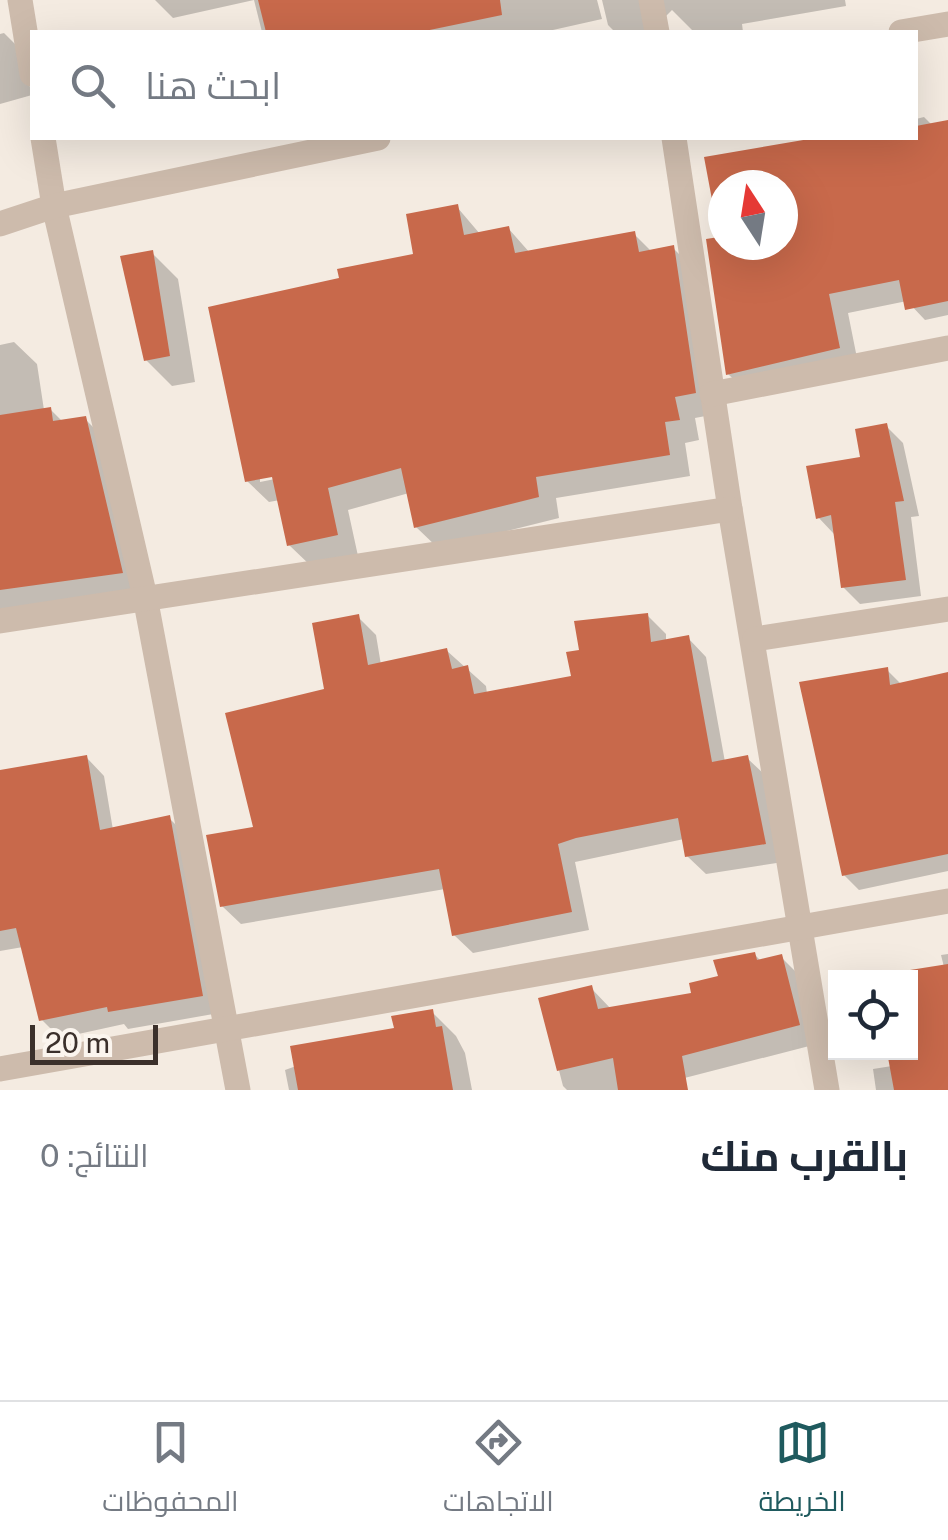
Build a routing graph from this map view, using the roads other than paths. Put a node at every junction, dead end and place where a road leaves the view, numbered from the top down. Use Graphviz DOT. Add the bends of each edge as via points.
graph roads {
  1 [pos="20,0"];
  2 [pos="650,0"];
  3 [pos="948,24"];
  4 [pos="656,30"];
  5 [pos="912,30"];
  6 [pos="30,62"];
  7 [pos="43,140"];
  8 [pos="368,140"];
  9 [pos="674,140"];
  10 [pos="54,206"];
  11 [pos="0,224"];
  12 [pos="948,348"];
  13 [pos="712,394"];
  14 [pos="730,509"];
  15 [pos="145,597"];
  16 [pos="948,609"];
  17 [pos="0,621"];
  18 [pos="755,639"];
  19 [pos="948,902"];
  20 [pos="801,924"];
  21 [pos="228,1030"];
  22 [pos="0,1069"];
  23 [pos="238,1090"];
  24 [pos="826,1090"];
  1 -- 6 [label="street"];
  2 -- 4 [label="street"];
  3 -- 5 [label="street"];
  7 -- 10 [label="street"];
  8 -- 10 [label="street"];
  9 -- 13 [label="street"];
  10 -- 11 [label="street"];
  10 -- 15 [label="street"];
  12 -- 13 [label="street"];
  13 -- 14 [label="street"];
  14 -- 15 [label="street"];
  14 -- 18 [label="street"];
  15 -- 17 [label="street"];
  15 -- 21 [label="street"];
  16 -- 18 [label="street"];
  18 -- 20 [label="street"];
  19 -- 20 [label="street"];
  20 -- 21 [label="street"];
  20 -- 24 [label="street"];
  21 -- 22 [label="street"];
  21 -- 23 [label="street"];
}
